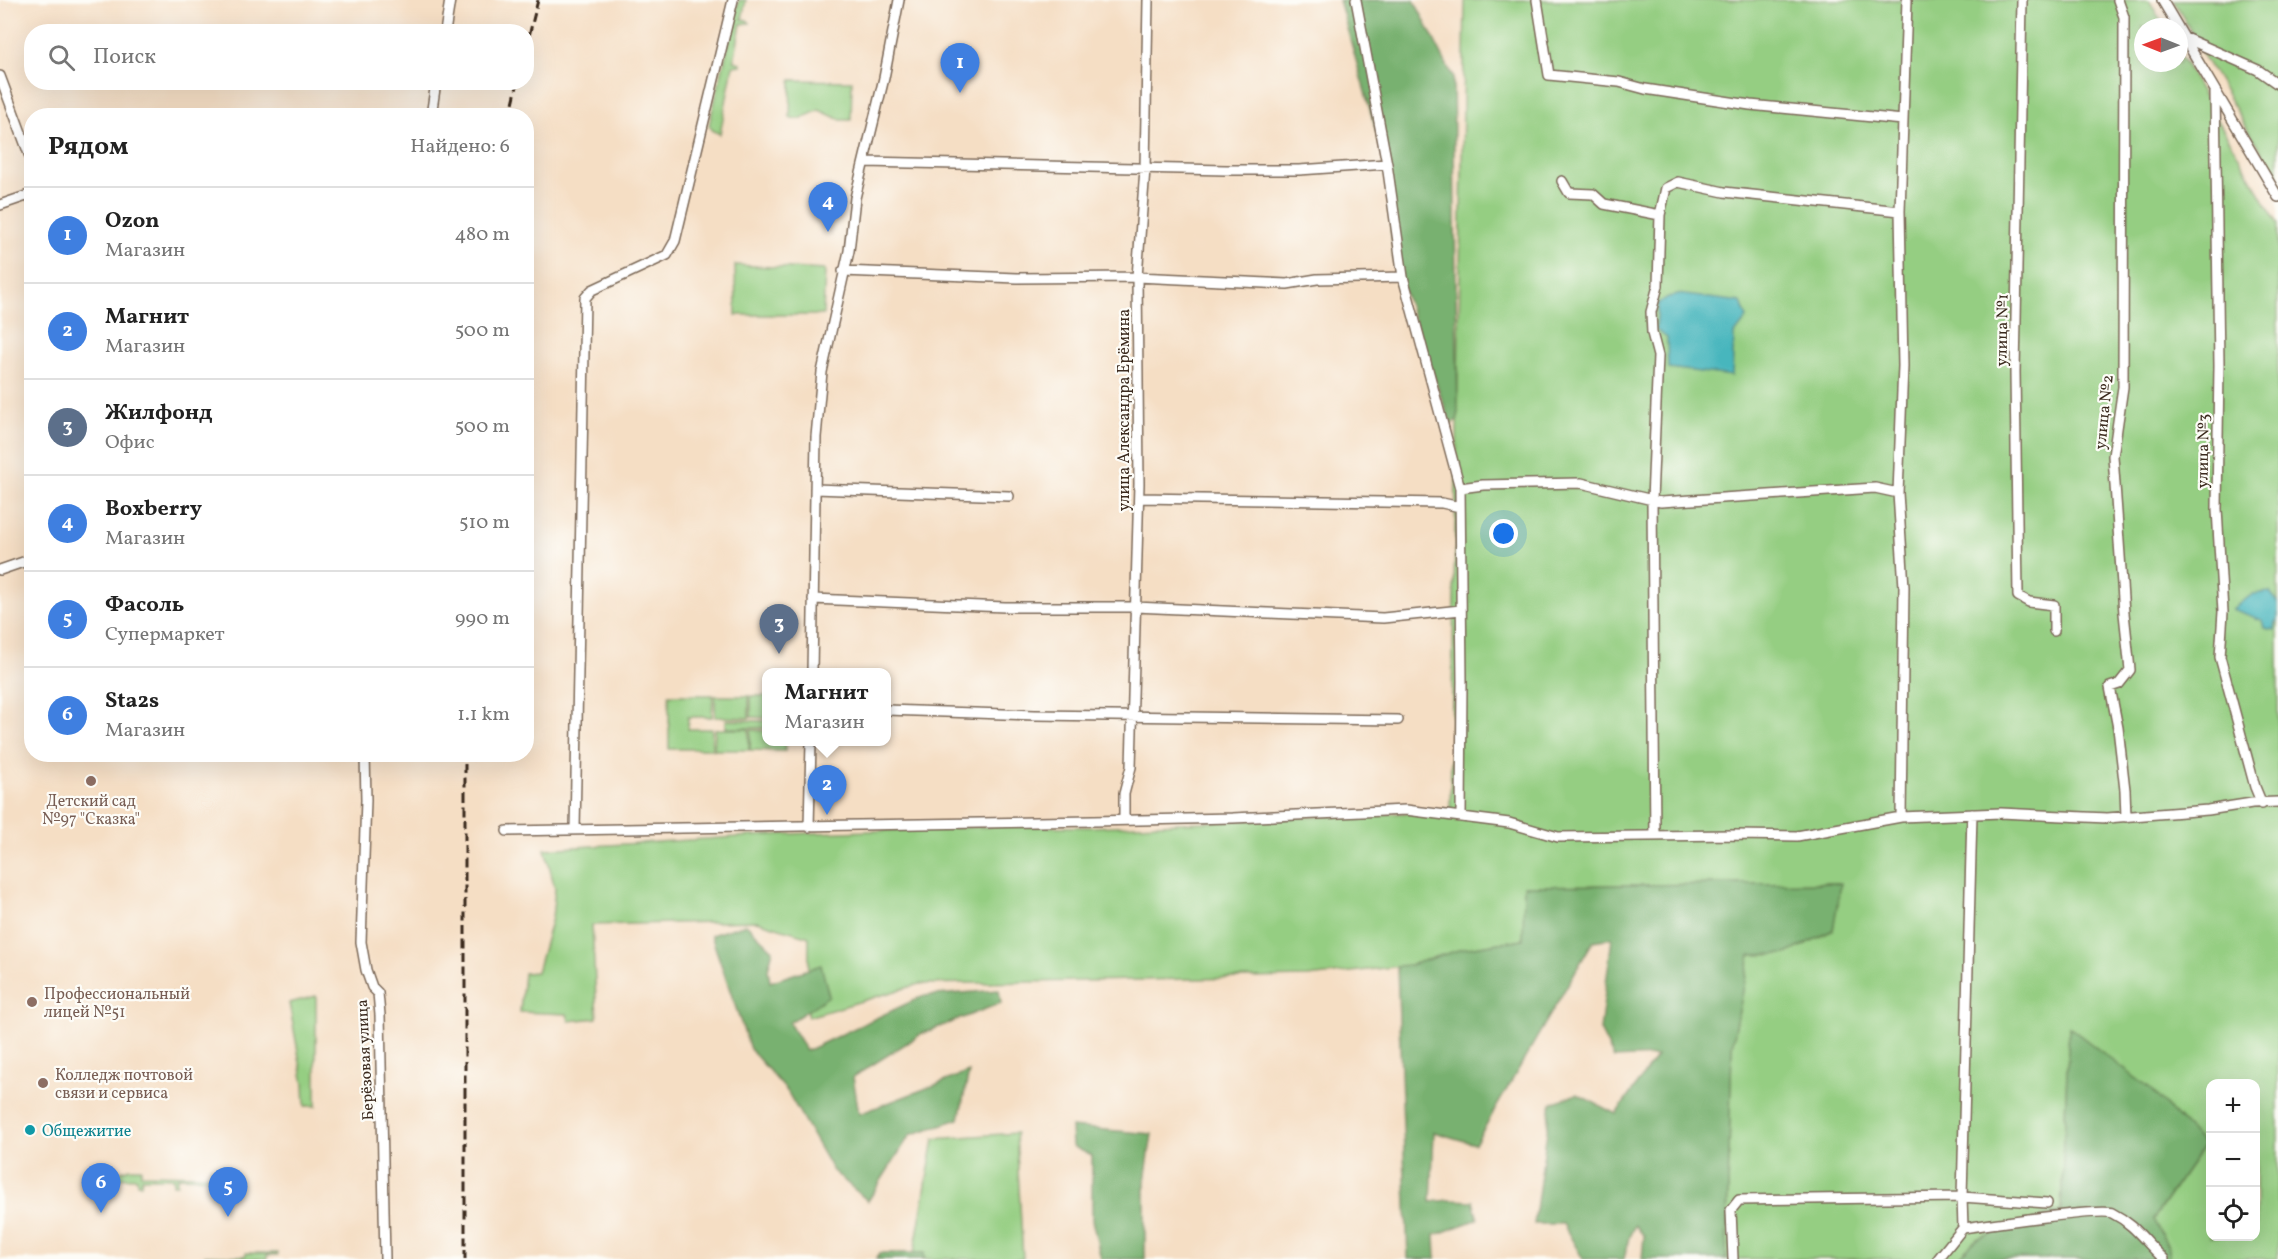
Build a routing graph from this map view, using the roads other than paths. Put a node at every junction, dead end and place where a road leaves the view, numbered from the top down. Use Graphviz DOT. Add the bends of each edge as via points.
graph roads {
  1 [pos="450,0"];
  2 [pos="733,0"];
  3 [pos="899,0"];
  4 [pos="1148,0"];
  5 [pos="1356,0"];
  6 [pos="1537,0"];
  7 [pos="1907,0"];
  8 [pos="2022,0"];
  9 [pos="2118,0"];
  10 [pos="2162,0"];
  11 [pos="2172,18"];
  12 [pos="446,24"];
  13 [pos="2188,35"];
  14 [pos="2188,45"];
  15 [pos="0,76"];
  16 [pos="2278,84"];
  17 [pos="435,90"];
  18 [pos="2215,92"];
  19 [pos="432,108"];
  20 [pos="1903,120"];
  21 [pos="24,140"];
  22 [pos="865,162"];
  23 [pos="1387,164"];
  24 [pos="1145,168"];
  25 [pos="1562,181"];
  26 [pos="24,197"];
  27 [pos="2278,197"];
  28 [pos="0,206"];
  29 [pos="1900,211"];
  30 [pos="1660,215"];
  31 [pos="843,271"];
  32 [pos="1137,277"];
  33 [pos="1403,277"];
  34 [pos="1460,488"];
  35 [pos="815,489"];
  36 [pos="1898,493"];
  37 [pos="1009,496"];
  38 [pos="1139,498"];
  39 [pos="1652,500"];
  40 [pos="1460,507"];
  41 [pos="24,562"];
  42 [pos="0,570"];
  43 [pos="813,599"];
  44 [pos="1136,607"];
  45 [pos="1461,610"];
  46 [pos="2054,631"];
  47 [pos="812,668"];
  48 [pos="891,710"];
  49 [pos="1132,715"];
  50 [pos="1398,720"];
  51 [pos="811,746"];
  52 [pos="365,762"];
  53 [pos="2278,802"];
  54 [pos="2262,804"];
  55 [pos="1972,814"];
  56 [pos="1461,817"];
  57 [pos="1901,817"];
  58 [pos="2126,817"];
  59 [pos="1124,820"];
  60 [pos="809,827"];
  61 [pos="575,830"];
  62 [pos="507,831"];
  63 [pos="1655,836"];
  64 [pos="1962,1197"];
  65 [pos="2047,1203"];
  66 [pos="1963,1227"];
  67 [pos="385,1259"];
  68 [pos="1733,1259"];
  69 [pos="1938,1259"];
  70 [pos="2164,1259"];
  1 -- 12 [label="street"];
  2 -- 61 [label="street" via="675,241 667,255 592,290 585,298"];
  3 -- 22 [label="street"];
  4 -- 24 [label="street, улица Александра Ерёмина"];
  5 -- 23 [label="street"];
  6 -- 20 [label="street" via="1549,75 1619,82 1750,105"];
  7 -- 20 [label="street"];
  8 -- 46 [label="street, улица №1" via="2015,372 2018,596 2029,603 2054,605"];
  9 -- 58 [label="street, улица №2" via="2124,17 2123,387 2113,456 2130,670 2119,684 2110,687"];
  10 -- 11 [label="street"];
  13 -- 16 [label="street"];
  14 -- 18 [label="street"];
  15 -- 21 [label="street"];
  17 -- 19 [label="street"];
  18 -- 27 [label="street"];
  18 -- 54 [label="street, улица №3" via="2217,509 2223,612 2220,657"];
  20 -- 29 [label="street"];
  22 -- 24 [label="street"];
  22 -- 31 [label="street"];
  23 -- 24 [label="street" via="1299,170"];
  23 -- 33 [label="street"];
  24 -- 32 [label="street, улица Александра Ерёмина"];
  25 -- 30 [label="street" via="1569,194 1593,194 1604,204"];
  26 -- 28 [label="street"];
  29 -- 30 [label="street" via="1724,192 1678,183 1666,188"];
  29 -- 36 [label="street" via="1903,366"];
  30 -- 39 [label="street" via="1658,286 1651,312 1658,356"];
  31 -- 32 [label="street" via="1017,278"];
  31 -- 35 [label="street" via="822,372"];
  32 -- 33 [label="street" via="1287,284 1317,279"];
  32 -- 38 [label="street, улица Александра Ерёмина"];
  33 -- 34 [label="street"];
  34 -- 39 [label="street" via="1581,483"];
  34 -- 40 [label="street"];
  35 -- 37 [label="street"];
  35 -- 43 [label="street"];
  36 -- 39 [label="street" via="1875,488"];
  36 -- 57 [label="street" via="1904,586"];
  38 -- 40 [label="street" via="1442,503"];
  38 -- 44 [label="street, улица Александра Ерёмина"];
  39 -- 63 [label="street"];
  40 -- 45 [label="street"];
  41 -- 42 [label="street"];
  43 -- 44 [label="street" via="1005,607"];
  43 -- 47 [label="street"];
  44 -- 45 [label="street" via="1383,618"];
  44 -- 49 [label="street, улица Александра Ерёмина"];
  45 -- 56 [label="street"];
  48 -- 49 [label="street"];
  49 -- 50 [label="street"];
  49 -- 59 [label="street, улица Александра Ерёмина"];
  51 -- 60 [label="street"];
  52 -- 67 [label="street, Берёзовая улица" via="361,942 368,976 378,993 380,1015"];
  53 -- 54 [label="street"];
  54 -- 58 [label="street"];
  55 -- 57 [label="street"];
  55 -- 58 [label="street"];
  55 -- 64 [label="street"];
  56 -- 59 [label="street" via="1406,810"];
  56 -- 63 [label="street" via="1509,823 1558,837"];
  57 -- 63 [label="street" via="1797,836"];
  59 -- 60 [label="street"];
  60 -- 61 [label="street"];
  61 -- 62 [label="street"];
  64 -- 65 [label="street"];
  64 -- 66 [label="street"];
  64 -- 68 [label="street" via="1739,1200 1731,1210"];
  66 -- 69 [label="street"];
  66 -- 70 [label="street" via="2109,1212 2135,1227"];
}
